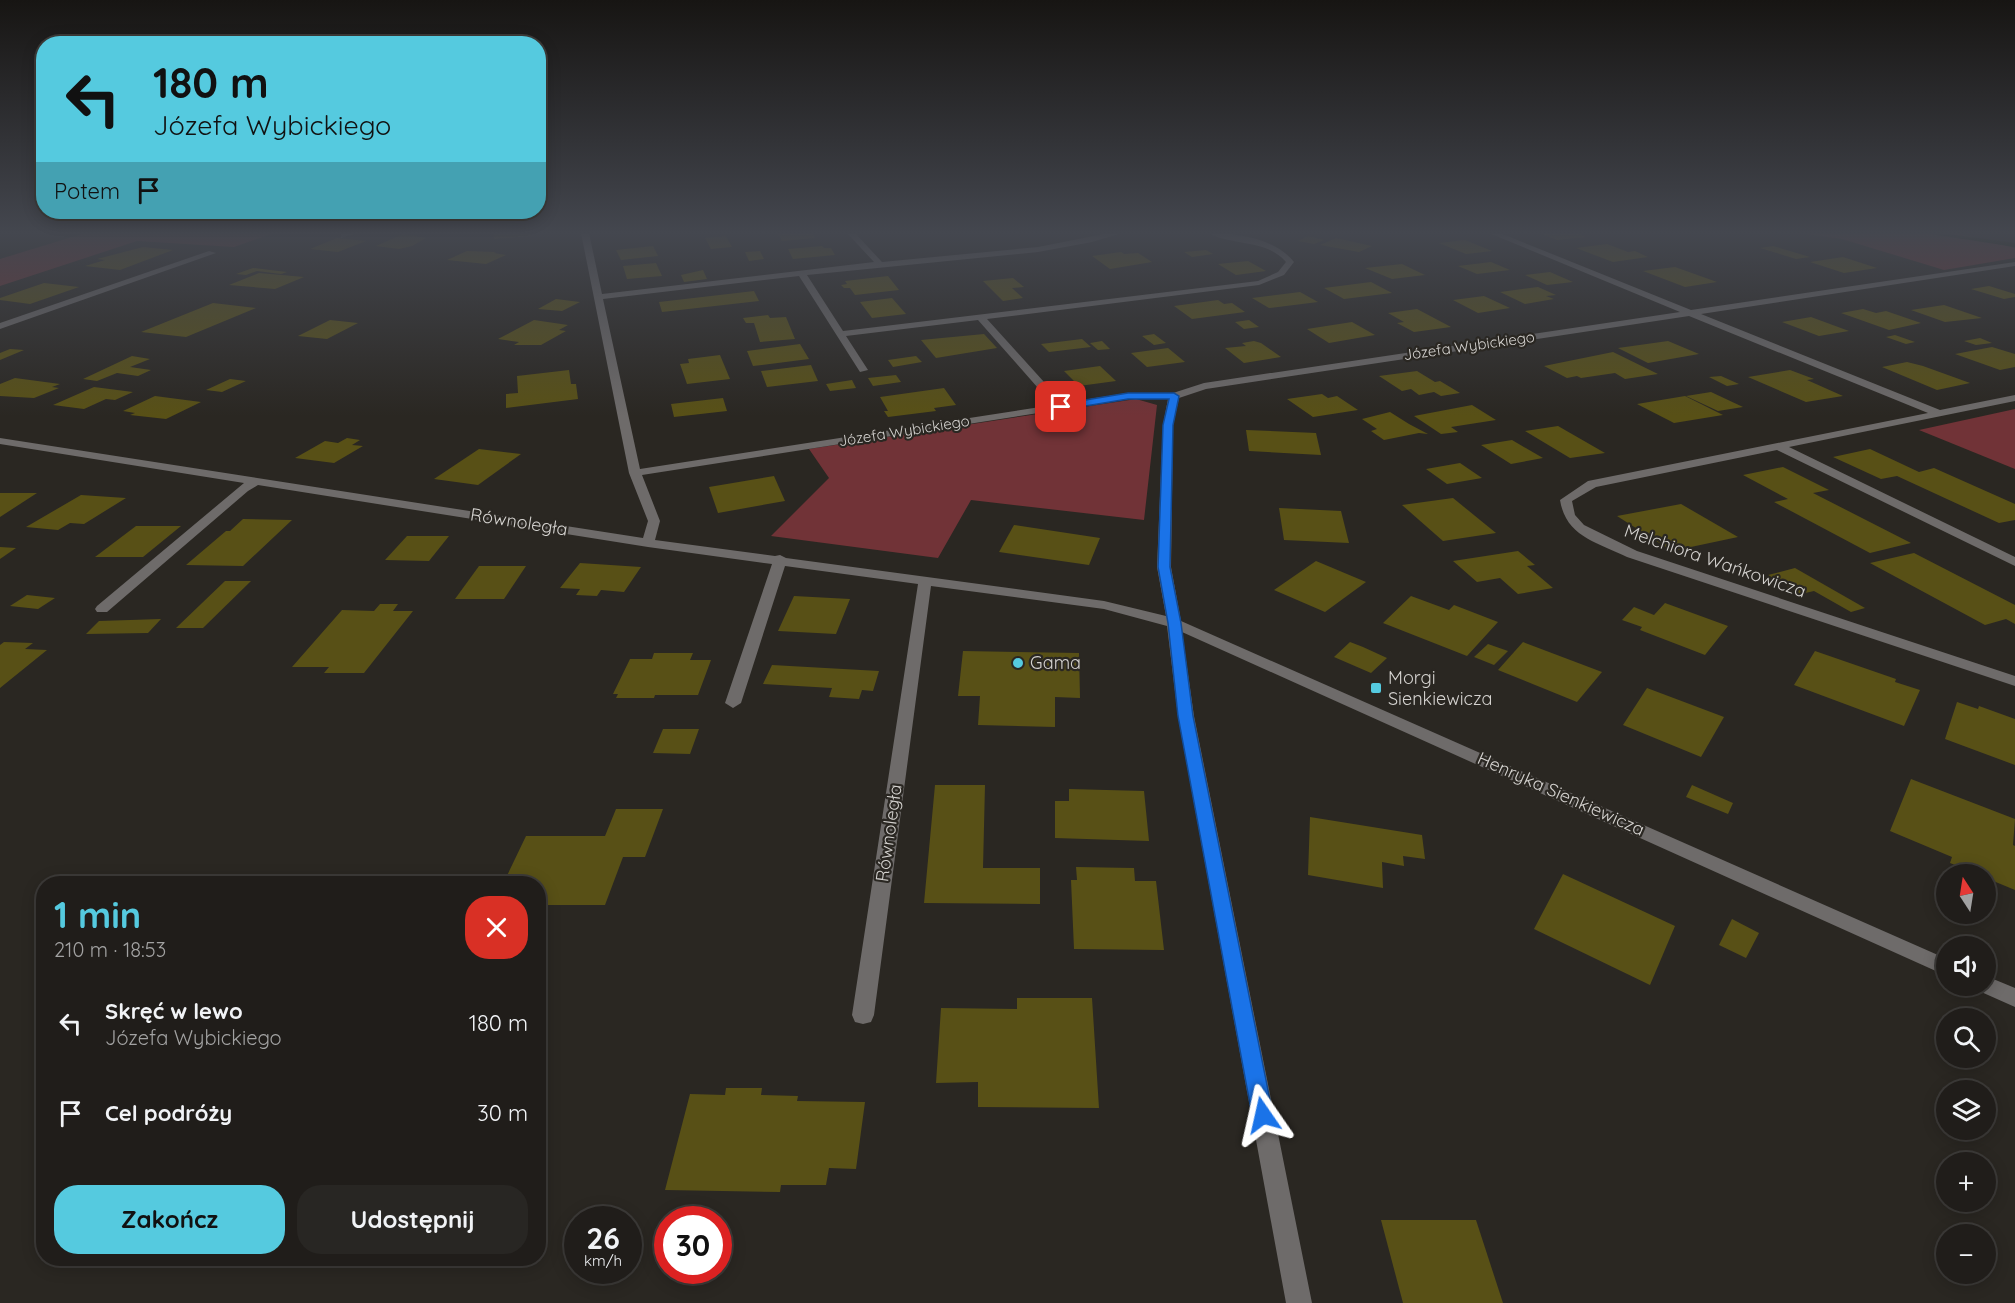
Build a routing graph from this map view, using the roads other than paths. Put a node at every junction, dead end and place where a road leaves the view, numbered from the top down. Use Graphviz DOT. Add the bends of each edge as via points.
graph roads {
  1 [pos="93,294"];
  2 [pos="598,294"];
  3 [pos="627,294"];
  4 [pos="816,294"];
  5 [pos="1170,294"];
  6 [pos="1645,294"];
  7 [pos="1819,294"];
  8 [pos="599,297"];
  9 [pos="1693,313"];
  10 [pos="980,317"];
  11 [pos="0,326"];
  12 [pos="841,334"];
  13 [pos="863,370"];
  14 [pos="1174,396"];
  15 [pos="2015,398"];
  16 [pos="1061,407"];
  17 [pos="1938,413"];
  18 [pos="0,441"];
  19 [pos="1780,447"];
  20 [pos="635,473"];
  21 [pos="259,480"];
  22 [pos="648,543"];
  23 [pos="780,559"];
  24 [pos="2015,562"];
  25 [pos="925,580"];
  26 [pos="102,609"];
  27 [pos="1174,623"];
  28 [pos="2015,681"];
  29 [pos="733,703"];
  30 [pos="1936,963"];
  31 [pos="1996,989"];
  32 [pos="2015,998"];
  33 [pos="863,1015"];
  34 [pos="1299,1303"];
  1 -- 11 [label="street"];
  2 -- 8 [label="street"];
  3 -- 8 [label="street"];
  4 -- 12 [label="street"];
  5 -- 10 [label="street"];
  6 -- 9 [label="street"];
  7 -- 9 [label="street, Józefa Wybickiego"];
  8 -- 20 [label="street"];
  9 -- 14 [label="street, Józefa Wybickiego" via="1204,386"];
  9 -- 17 [label="street"];
  10 -- 12 [label="street"];
  10 -- 16 [label="street"];
  12 -- 13 [label="street"];
  14 -- 16 [label="street, Józefa Wybickiego" via="1128,396"];
  14 -- 27 [label="street" via="1168,425 1164,567"];
  15 -- 17 [label="street, Melchiora Wańkowicza"];
  16 -- 20 [label="street, Józefa Wybickiego"];
  17 -- 19 [label="street, Melchiora Wańkowicza"];
  18 -- 21 [label="street, Równoległa"];
  19 -- 24 [label="street"];
  19 -- 28 [label="street, Melchiora Wańkowicza" via="1592,484 1566,500 1569,516 1579,528 1632,554"];
  20 -- 22 [label="street" via="654,521"];
  21 -- 22 [label="street, Równoległa"];
  21 -- 26 [label="street" via="244,488"];
  22 -- 23 [label="street, Równoległa"];
  23 -- 25 [label="street, Równoległa"];
  23 -- 29 [label="street"];
  25 -- 27 [label="street, Równoległa" via="1104,605"];
  25 -- 33 [label="street, Równoległa"];
  27 -- 30 [label="street, Henryka Sienkiewicza"];
  27 -- 34 [label="street" via="1186,716"];
  31 -- 32 [label="street"];
}
